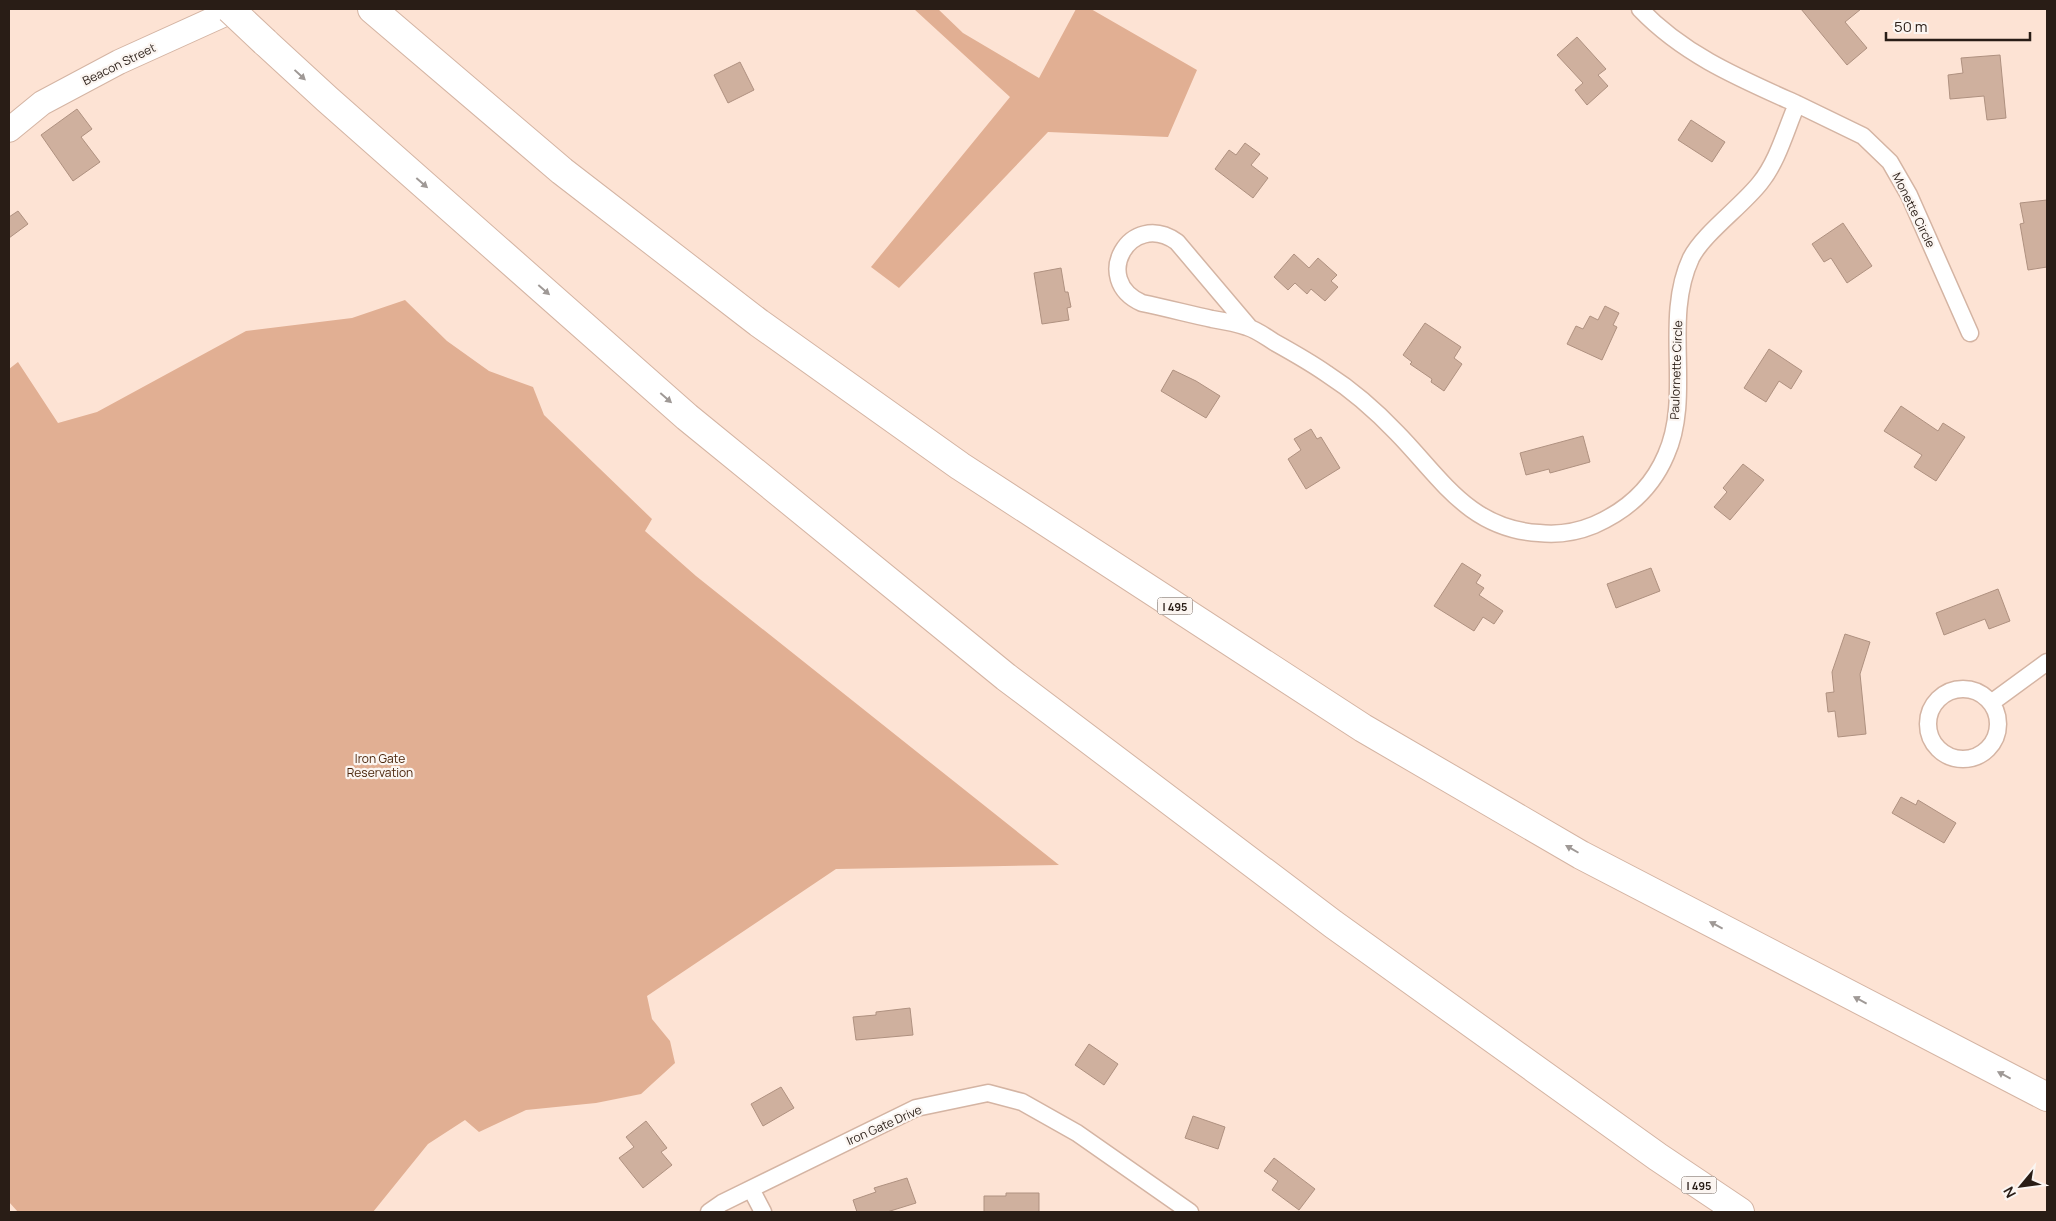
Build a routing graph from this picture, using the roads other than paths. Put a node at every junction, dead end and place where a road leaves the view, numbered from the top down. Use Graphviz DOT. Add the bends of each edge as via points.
graph roads {
  1 [pos="230,9"];
  2 [pos="236,9"];
  3 [pos="372,9"];
  4 [pos="1640,9"];
  5 [pos="1797,104"];
  6 [pos="9,130"];
  7 [pos="1249,327"];
  8 [pos="1970,333"];
  9 [pos="2047,662"];
  10 [pos="1991,703"];
  11 [pos="2047,1097"];
  12 [pos="751,1189"];
  13 [pos="709,1212"];
  14 [pos="763,1212"];
  15 [pos="1190,1212"];
  16 [pos="1740,1212"];
  1 -- 16 [label="highway, I 495, one-way, bridge" via="687,417 1006,676 1333,924 1650,1152"];
  2 -- 6 [label="main road, Beacon Street" via="119,62 42,104"];
  11 -- 3 [label="highway, I 495, one-way" via="1581,854 1372,733 968,472 759,323 562,171"];
  4 -- 5 [label="street" via="1700,58"];
  5 -- 7 [label="street, Paulornette Circle" via="1762,180 1692,256 1681,294 1676,412 1667,454 1644,491 1610,518 1570,532 1548,534 1506,528 1486,519 1452,493 1397,433 1349,389"];
  5 -- 8 [label="street, Monette Circle" via="1863,136 1890,162 1909,195"];
  7 -- 7 [label="street, Paulornette Circle" via="1171,237 1155,233 1140,235 1122,251 1118,274 1123,289 1135,300"];
  9 -- 10 [label="street"];
  10 -- 10 [label="street" via="1966,689 1946,694 1935,703 1929,716 1928,730 1934,744 1951,757 1966,759 1980,755 1991,745 1997,732 1997,717"];
  12 -- 13 [label="street, Iron Gate Drive"];
  12 -- 14 [label="street"];
  12 -- 15 [label="street, Iron Gate Drive" via="916,1108 988,1093 1022,1102 1077,1133"];
}
